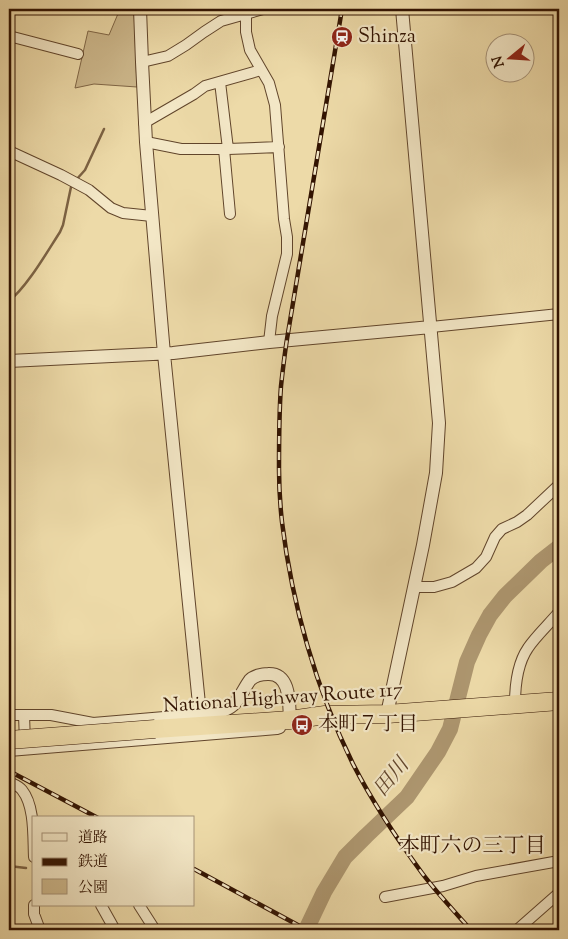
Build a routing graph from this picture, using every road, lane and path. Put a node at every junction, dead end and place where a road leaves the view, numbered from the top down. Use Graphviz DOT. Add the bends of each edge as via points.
graph roads {
  1 [pos="140,9"];
  2 [pos="263,9"];
  3 [pos="402,9"];
  4 [pos="246,11"];
  5 [pos="9,36"];
  6 [pos="78,54"];
  7 [pos="142,62"];
  8 [pos="262,70"];
  9 [pos="220,82"];
  10 [pos="144,123"];
  11 [pos="146,142"];
  12 [pos="279,147"];
  13 [pos="226,149"];
  14 [pos="9,151"];
  15 [pos="230,214"];
  16 [pos="152,216"];
  17 [pos="559,314"];
  18 [pos="431,327"];
  19 [pos="269,342"];
  20 [pos="164,354"];
  21 [pos="9,362"];
  22 [pos="559,486"];
  23 [pos="414,587"];
  24 [pos="559,612"];
  25 [pos="559,702"];
  26 [pos="515,704"];
  27 [pos="200,714"];
  28 [pos="387,714"];
  29 [pos="9,715"];
  30 [pos="24,715"];
  31 [pos="290,720"];
  32 [pos="9,740"];
  33 [pos="26,750"];
  34 [pos="9,751"];
  35 [pos="9,782"];
  36 [pos="32,817"];
  37 [pos="559,861"];
  38 [pos="559,893"];
  39 [pos="386,897"];
  40 [pos="34,906"];
  41 [pos="102,906"];
  42 [pos="141,906"];
  43 [pos="40,930"];
  44 [pos="115,930"];
  45 [pos="155,930"];
  46 [pos="517,930"];
  1 -- 7 [label="street"];
  2 -- 4 [label="street"];
  3 -- 18 [label="street"];
  4 -- 7 [label="street" via="221,21 168,56"];
  4 -- 8 [label="street" via="250,50"];
  5 -- 6 [label="street"];
  7 -- 10 [label="street"];
  8 -- 9 [label="street"];
  8 -- 12 [label="street" via="275,105"];
  9 -- 10 [label="street" via="205,86"];
  9 -- 13 [label="street"];
  10 -- 11 [label="street"];
  11 -- 13 [label="street" via="181,149"];
  11 -- 16 [label="street"];
  12 -- 13 [label="street"];
  12 -- 19 [label="street" via="287,254"];
  13 -- 15 [label="street"];
  14 -- 16 [label="street" via="89,190 111,208 123,213"];
  16 -- 20 [label="street"];
  17 -- 18 [label="street"];
  18 -- 19 [label="street"];
  18 -- 23 [label="street" via="439,433 436,473"];
  19 -- 20 [label="street"];
  20 -- 21 [label="street"];
  20 -- 27 [label="street"];
  22 -- 23 [label="street" via="527,515 502,529 476,568 452,582 434,587"];
  23 -- 28 [label="street"];
  24 -- 26 [label="street" via="528,648 514,687"];
  25 -- 26 [label="highway, National Highway Route 117"];
  26 -- 28 [label="highway, National Highway Route 117"];
  27 -- 30 [label="street" via="93,723 51,715"];
  27 -- 31 [label="street" via="223,711 232,706 252,678 271,674 286,684"];
  28 -- 31 [label="highway, National Highway Route 117" via="325,715"];
  29 -- 30 [label="street"];
  30 -- 33 [label="street"];
  31 -- 32 [label="highway, National Highway Route 117, bridge"];
  31 -- 33 [label="street" via="277,730"];
  33 -- 34 [label="street"];
  35 -- 36 [label="street" via="21,788 28,799"];
  37 -- 39 [label="street"];
  38 -- 46 [label="street"];
  40 -- 43 [label="street"];
  41 -- 44 [label="street"];
  42 -- 45 [label="street"];
}
